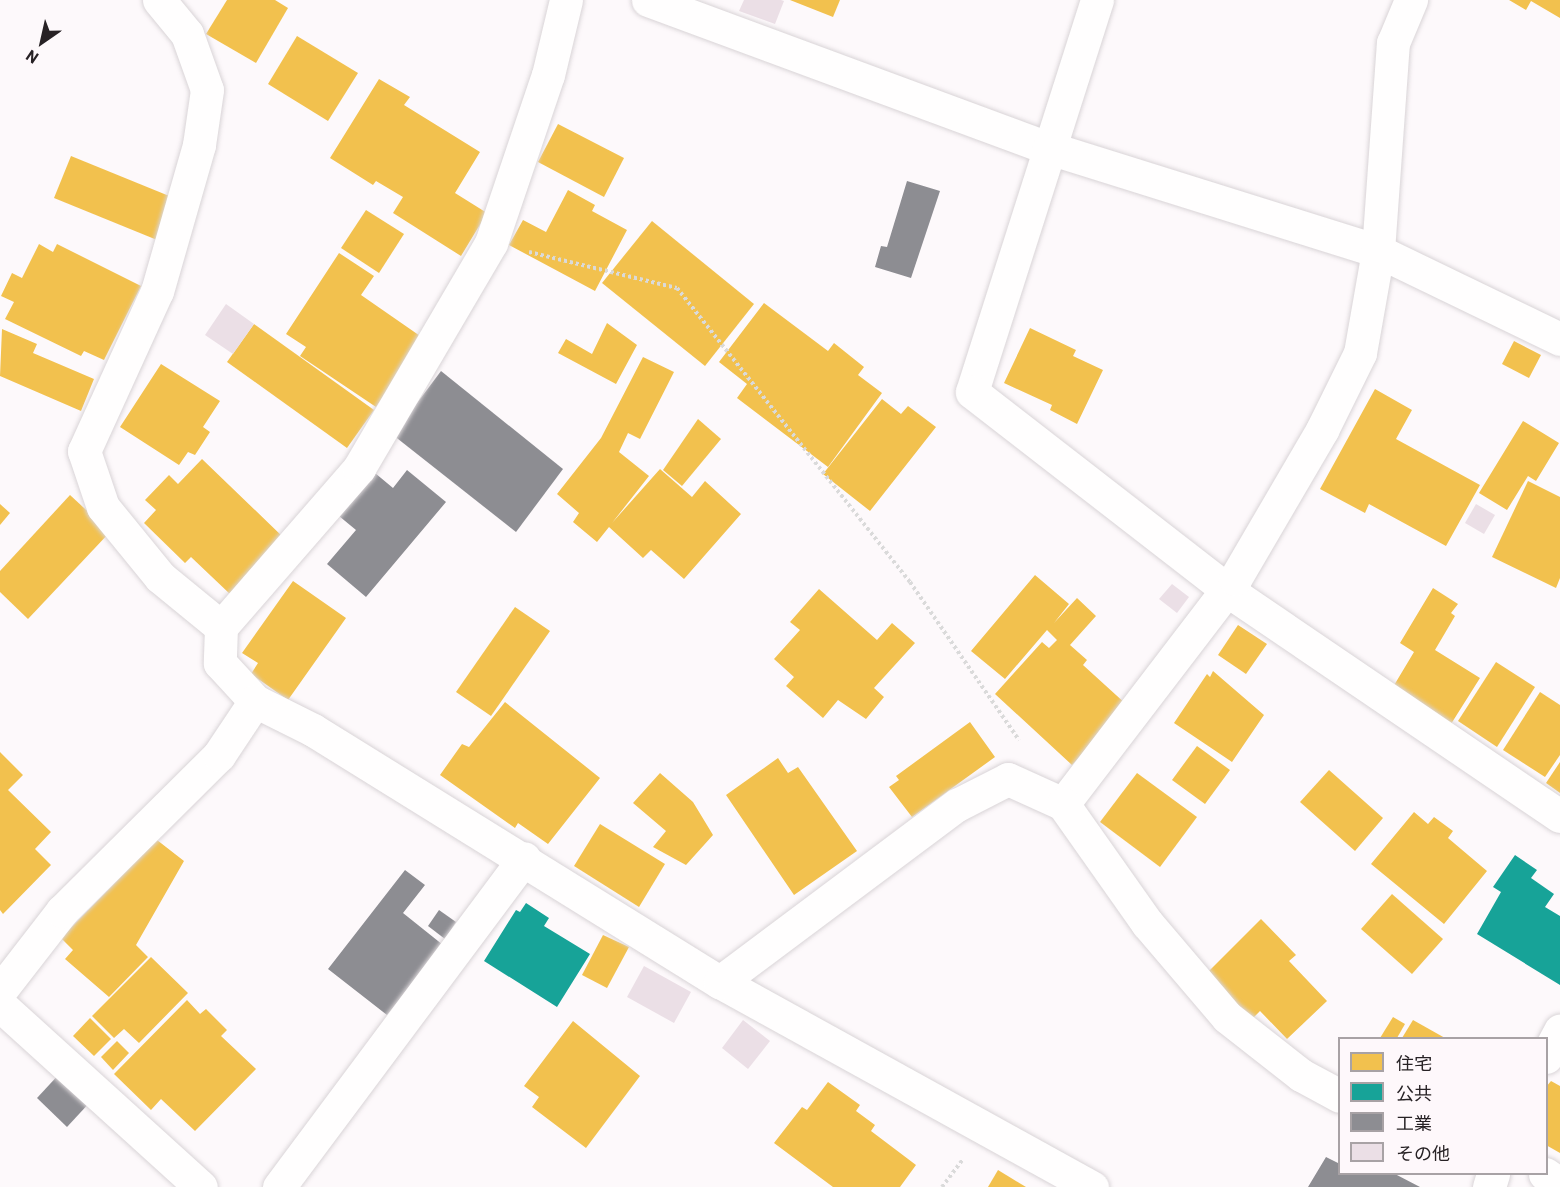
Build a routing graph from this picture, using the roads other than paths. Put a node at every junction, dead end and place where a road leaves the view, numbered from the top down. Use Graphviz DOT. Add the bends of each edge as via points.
graph roads {
  1 [pos="159,0"];
  2 [pos="566,0"];
  3 [pos="648,0"];
  4 [pos="1097,0"];
  5 [pos="1411,0"];
  6 [pos="1049,148"];
  7 [pos="1378,251"];
  8 [pos="1560,339"];
  9 [pos="1227,590"];
  10 [pos="221,627"];
  11 [pos="255,701"];
  12 [pos="1063,804"];
  13 [pos="1560,816"];
  14 [pos="524,858"];
  15 [pos="720,982"];
  16 [pos="0,991"];
  17 [pos="0,1005"];
  18 [pos="1560,1031"];
  19 [pos="1548,1053"];
  20 [pos="1338,1095"];
  21 [pos="1548,1175"];
  22 [pos="1560,1184"];
  23 [pos="201,1187"];
  24 [pos="279,1187"];
  25 [pos="1092,1187"];
  1 -- 10 [label="street" via="187,34 207,90 199,145 157,291 84,451 103,507 160,577"];
  2 -- 10 [label="street" via="548,75 491,243 359,468"];
  3 -- 6 [label="street"];
  4 -- 6 [label="street"];
  5 -- 7 [label="street" via="1393,43"];
  6 -- 7 [label="street"];
  6 -- 9 [label="street" via="972,392"];
  7 -- 8 [label="street"];
  7 -- 9 [label="street" via="1360,353 1322,430"];
  9 -- 12 [label="street"];
  9 -- 13 [label="street"];
  10 -- 11 [label="street" via="220,663"];
  11 -- 14 [label="street" via="313,730"];
  11 -- 16 [label="street" via="219,755 62,911"];
  12 -- 15 [label="street" via="1008,779 967,800"];
  12 -- 20 [label="street" via="1147,923 1227,1017 1302,1075"];
  14 -- 15 [label="street"];
  14 -- 24 [label="street"];
  15 -- 25 [label="street"];
  17 -- 23 [label="street"];
  18 -- 19 [label="street"];
  21 -- 22 [label="street"];
}
